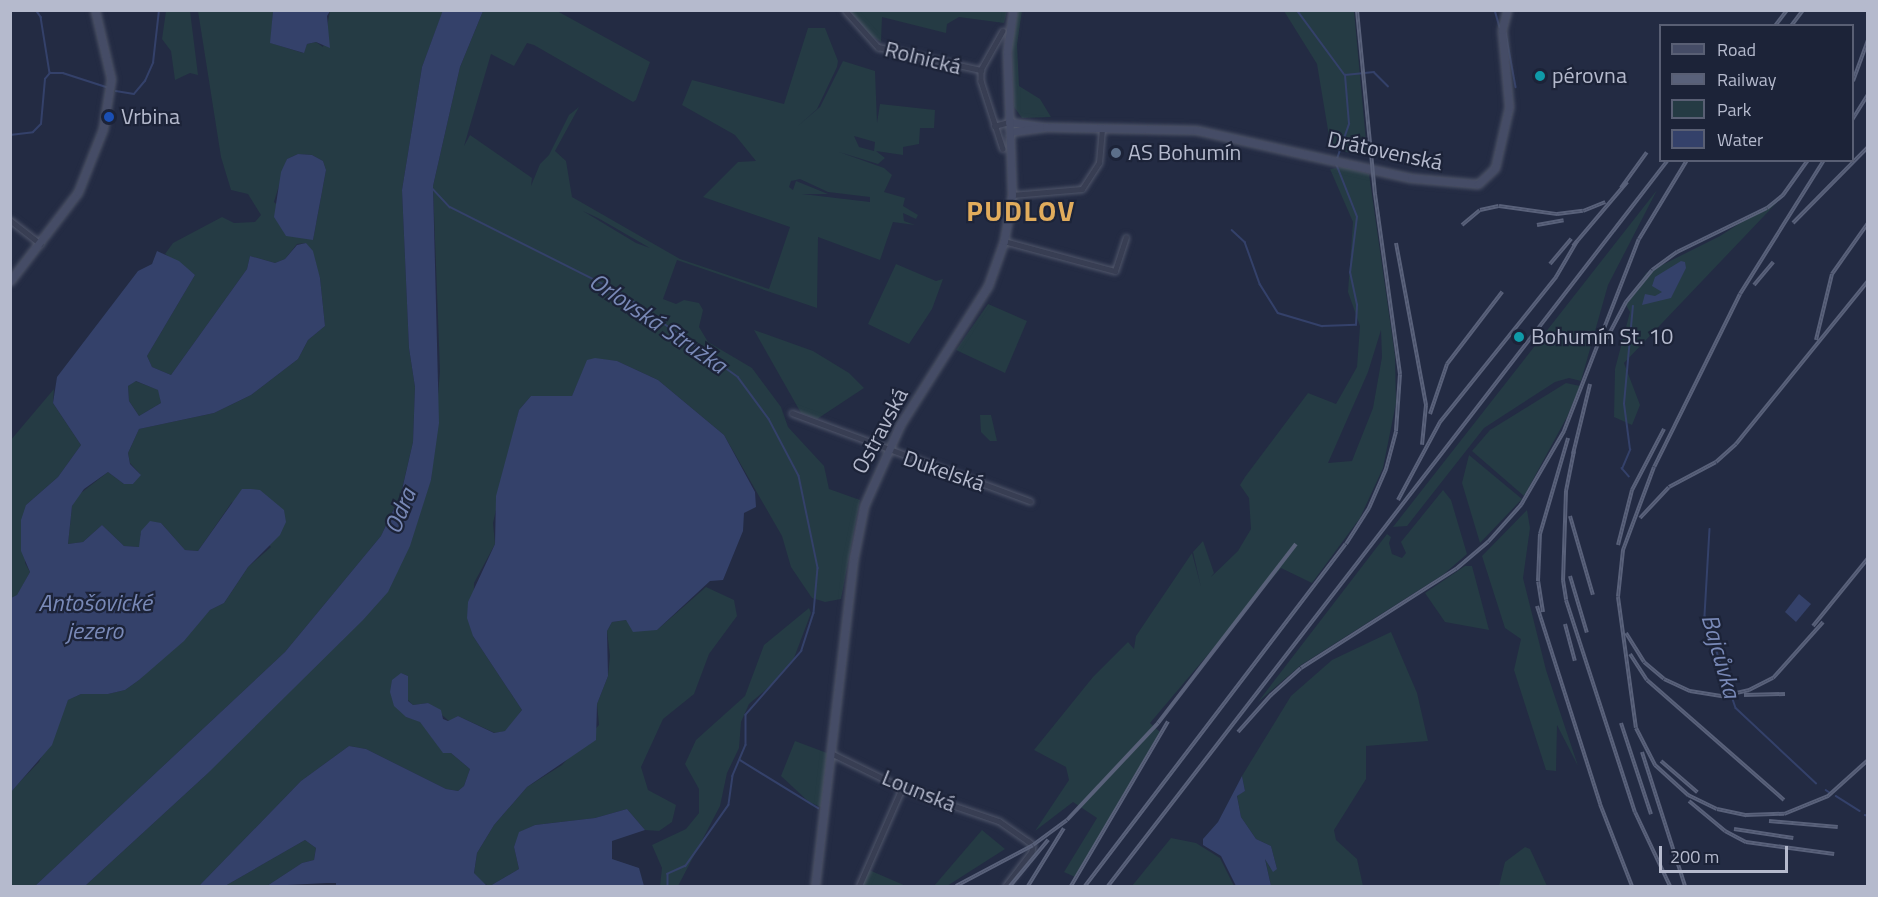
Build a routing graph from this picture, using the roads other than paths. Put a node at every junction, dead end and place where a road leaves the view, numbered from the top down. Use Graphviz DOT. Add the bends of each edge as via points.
graph roads {
  1 [pos="95,10"];
  2 [pos="845,10"];
  3 [pos="1013,10"];
  4 [pos="1508,10"];
  5 [pos="1003,31"];
  6 [pos="981,70"];
  7 [pos="1009,122"];
  8 [pos="994,126"];
  9 [pos="1046,127"];
  10 [pos="1102,128"];
  11 [pos="1010,132"];
  12 [pos="1003,149"];
  13 [pos="1012,195"];
  14 [pos="10,220"];
  15 [pos="1126,238"];
  16 [pos="1004,241"];
  17 [pos="40,244"];
  18 [pos="10,281"];
  19 [pos="792,412"];
  20 [pos="886,451"];
  21 [pos="1030,501"];
  22 [pos="831,753"];
  23 [pos="902,788"];
  24 [pos="814,886"];
  25 [pos="859,886"];
  26 [pos="1006,886"];
  1 -- 17 [label="street" via="111,79 105,122 84,182"];
  2 -- 6 [label="street, Rolnická" via="878,47"];
  3 -- 7 [label="street, Ostravská" via="1007,51"];
  4 -- 10 [label="street, Drátovenská" via="1502,34 1510,101 1495,168 1485,181 1470,185 1440,182 1206,131"];
  5 -- 6 [label="street"];
  6 -- 8 [label="street" via="982,90"];
  7 -- 8 [label="street"];
  7 -- 9 [label="street, Drátovenská"];
  7 -- 11 [label="street, Ostravská"];
  8 -- 12 [label="street"];
  9 -- 10 [label="street, Drátovenská"];
  9 -- 11 [label="street, Drátovenská"];
  10 -- 13 [label="street" via="1099,164 1082,189"];
  11 -- 13 [label="street, Ostravská"];
  13 -- 16 [label="street, Ostravská"];
  14 -- 17 [label="street"];
  15 -- 16 [label="street" via="1115,271"];
  16 -- 20 [label="street, Ostravská" via="974,311"];
  17 -- 18 [label="street"];
  19 -- 20 [label="street, Dukelská"];
  20 -- 21 [label="street, Dukelská"];
  20 -- 22 [label="street, Ostravská" via="865,502 857,534"];
  22 -- 23 [label="street, Lounská"];
  22 -- 24 [label="street, Ostravská"];
  23 -- 25 [label="street"];
  23 -- 26 [label="street, Lounská" via="999,821 1033,845"];
}
